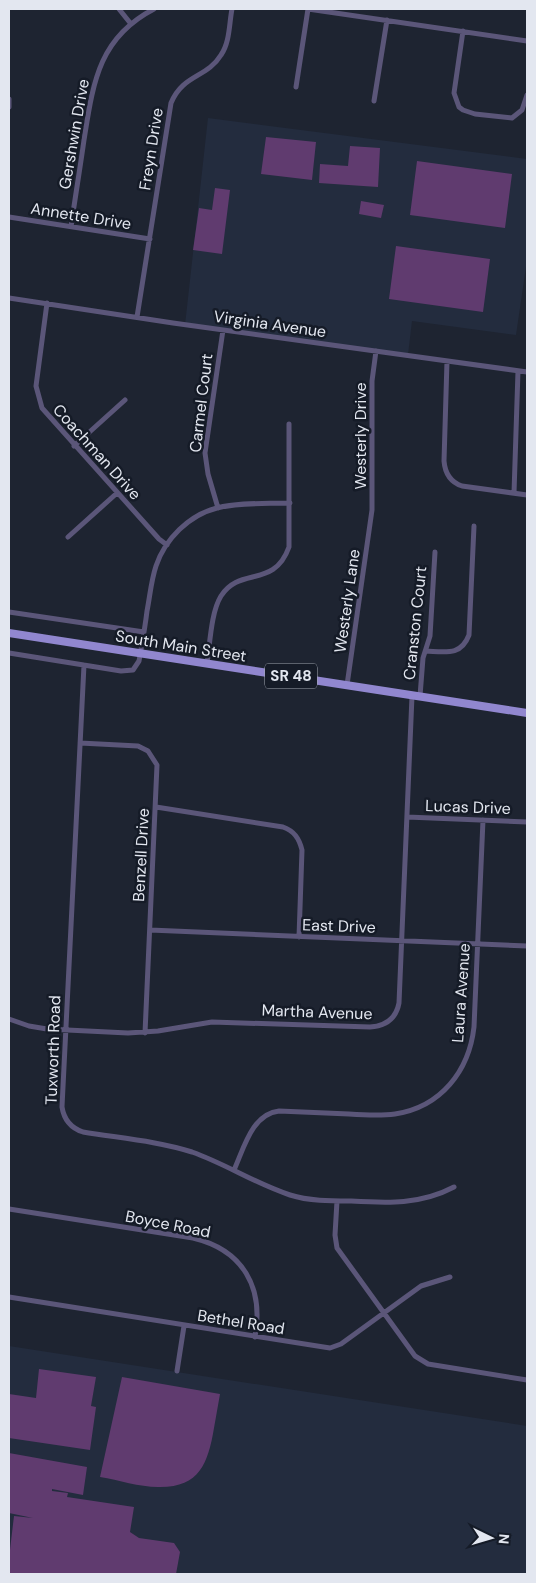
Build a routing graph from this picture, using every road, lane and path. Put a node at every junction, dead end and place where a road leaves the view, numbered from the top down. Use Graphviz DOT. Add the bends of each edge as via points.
graph roads {
  1 [pos="119,9"];
  2 [pos="154,9"];
  3 [pos="232,9"];
  4 [pos="308,9"];
  5 [pos="387,20"];
  6 [pos="131,24"];
  7 [pos="463,31"];
  8 [pos="527,42"];
  9 [pos="296,87"];
  10 [pos="527,95"];
  11 [pos="9,98"];
  12 [pos="374,101"];
  13 [pos="9,107"];
  14 [pos="9,217"];
  15 [pos="71,227"];
  16 [pos="150,239"];
  17 [pos="9,298"];
  18 [pos="47,304"];
  19 [pos="137,317"];
  20 [pos="223,330"];
  21 [pos="376,351"];
  22 [pos="447,361"];
  23 [pos="518,371"];
  24 [pos="527,372"];
  25 [pos="125,400"];
  26 [pos="289,424"];
  27 [pos="74,446"];
  28 [pos="117,493"];
  29 [pos="514,493"];
  30 [pos="527,495"];
  31 [pos="290,503"];
  32 [pos="218,508"];
  33 [pos="371,521"];
  34 [pos="474,526"];
  35 [pos="68,537"];
  36 [pos="167,545"];
  37 [pos="435,552"];
  38 [pos="9,612"];
  39 [pos="144,632"];
  40 [pos="9,633"];
  41 [pos="426,651"];
  42 [pos="9,653"];
  43 [pos="140,653"];
  44 [pos="207,664"];
  45 [pos="84,665"];
  46 [pos="347,685"];
  47 [pos="416,696"];
  48 [pos="527,713"];
  49 [pos="80,743"];
  50 [pos="156,808"];
  51 [pos="407,817"];
  52 [pos="483,820"];
  53 [pos="527,822"];
  54 [pos="150,930"];
  55 [pos="299,937"];
  56 [pos="402,941"];
  57 [pos="478,944"];
  58 [pos="527,946"];
  59 [pos="9,1019"];
  60 [pos="65,1030"];
  61 [pos="146,1033"];
  62 [pos="234,1170"];
  63 [pos="454,1187"];
  64 [pos="337,1201"];
  65 [pos="9,1209"];
  66 [pos="450,1278"];
  67 [pos="9,1297"];
  68 [pos="383,1313"];
  69 [pos="184,1326"];
  70 [pos="255,1337"];
  71 [pos="178,1371"];
  72 [pos="527,1380"];
  1 -- 6 [label="street"];
  2 -- 6 [label="street, Gershwin Drive"];
  3 -- 16 [label="street, Freyn Drive" via="222,54 210,67 180,87 170,103"];
  4 -- 5 [label="street"];
  4 -- 9 [label="street"];
  5 -- 7 [label="street"];
  5 -- 12 [label="street"];
  6 -- 15 [label="street, Gershwin Drive" via="109,49 96,74"];
  7 -- 8 [label="street"];
  7 -- 10 [label="street" via="454,93 463,110 512,118 522,110"];
  11 -- 13 [label="street"];
  14 -- 15 [label="street, Annette Drive"];
  15 -- 16 [label="street, Annette Drive"];
  16 -- 19 [label="street, Freyn Drive"];
  17 -- 18 [label="street, Virginia Avenue"];
  18 -- 19 [label="street, Virginia Avenue"];
  18 -- 27 [label="street, Coachman Drive" via="36,393 42,408"];
  19 -- 20 [label="street, Virginia Avenue"];
  20 -- 21 [label="street, Virginia Avenue"];
  20 -- 32 [label="street, Carmel Court" via="206,444 206,465"];
  21 -- 22 [label="street, Virginia Avenue"];
  21 -- 33 [label="street, Westerly Drive" via="372,381"];
  22 -- 23 [label="street, Virginia Avenue"];
  22 -- 29 [label="street" via="444,467 449,478 462,486"];
  23 -- 24 [label="street, Virginia Avenue"];
  23 -- 29 [label="street"];
  25 -- 27 [label="street"];
  26 -- 31 [label="street"];
  27 -- 28 [label="street, Coachman Drive"];
  28 -- 35 [label="street"];
  28 -- 36 [label="street, Coachman Drive"];
  29 -- 30 [label="street"];
  31 -- 32 [label="street" via="238,504"];
  31 -- 44 [label="street" via="290,541 286,555 273,570 237,582 222,594 216,609"];
  32 -- 36 [label="street" via="190,521"];
  33 -- 46 [label="street, Westerly Lane"];
  34 -- 41 [label="street" via="469,635 465,644 454,652"];
  36 -- 39 [label="street" via="153,576"];
  37 -- 41 [label="street, Cranston Court" via="430,636"];
  38 -- 39 [label="street, South Main Street"];
  39 -- 43 [label="street"];
  40 -- 43 [label="main road, South Main Street / SR 48"];
  41 -- 47 [label="street, Cranston Court"];
  42 -- 45 [label="street"];
  43 -- 44 [label="main road, South Main Street / SR 48"];
  43 -- 45 [label="street" via="136,668 130,671"];
  44 -- 46 [label="main road, South Main Street / SR 48"];
  45 -- 49 [label="street, Tuxworth Road"];
  46 -- 47 [label="main road, South Main Street / SR 48"];
  47 -- 48 [label="main road, South Main Street / SR 48"];
  47 -- 51 [label="street, Martha Avenue"];
  49 -- 50 [label="street, Benzell Drive" via="138,746 148,751 158,771"];
  49 -- 60 [label="street, Tuxworth Road"];
  50 -- 54 [label="street, Benzell Drive"];
  50 -- 55 [label="street" via="283,827 294,833 302,850"];
  51 -- 52 [label="street, Lucas Drive"];
  51 -- 56 [label="street, Martha Avenue"];
  52 -- 53 [label="street, Lucas Drive"];
  52 -- 57 [label="street, Laura Avenue"];
  54 -- 55 [label="street, East Drive"];
  54 -- 61 [label="street, Benzell Drive"];
  55 -- 56 [label="street, East Drive"];
  56 -- 57 [label="street, East Drive"];
  56 -- 61 [label="street, Martha Avenue" via="400,1003 392,1019 381,1026 212,1022"];
  57 -- 58 [label="street, East Drive"];
  57 -- 62 [label="street, Laura Avenue" via="471,1046 460,1072 444,1092 428,1103 395,1114 272,1112 257,1122"];
  59 -- 60 [label="street, Martha Avenue" via="29,1026"];
  60 -- 61 [label="street, Martha Avenue"];
  60 -- 62 [label="street, Tuxworth Road" via="62,1107 65,1119 73,1128 175,1148"];
  62 -- 64 [label="street, Tuxworth Road" via="291,1195"];
  63 -- 64 [label="street, Tuxworth Road" via="409,1202"];
  64 -- 68 [label="street" via="337,1248"];
  65 -- 70 [label="street, Boyce Road" via="193,1238 212,1244 238,1263 251,1282 258,1307"];
  66 -- 68 [label="street, Bethel Road" via="421,1286"];
  67 -- 69 [label="street, Bethel Road"];
  68 -- 70 [label="street, Bethel Road" via="341,1344 330,1348"];
  68 -- 72 [label="street" via="423,1362"];
  69 -- 70 [label="street, Bethel Road"];
  69 -- 71 [label="street"];
}
